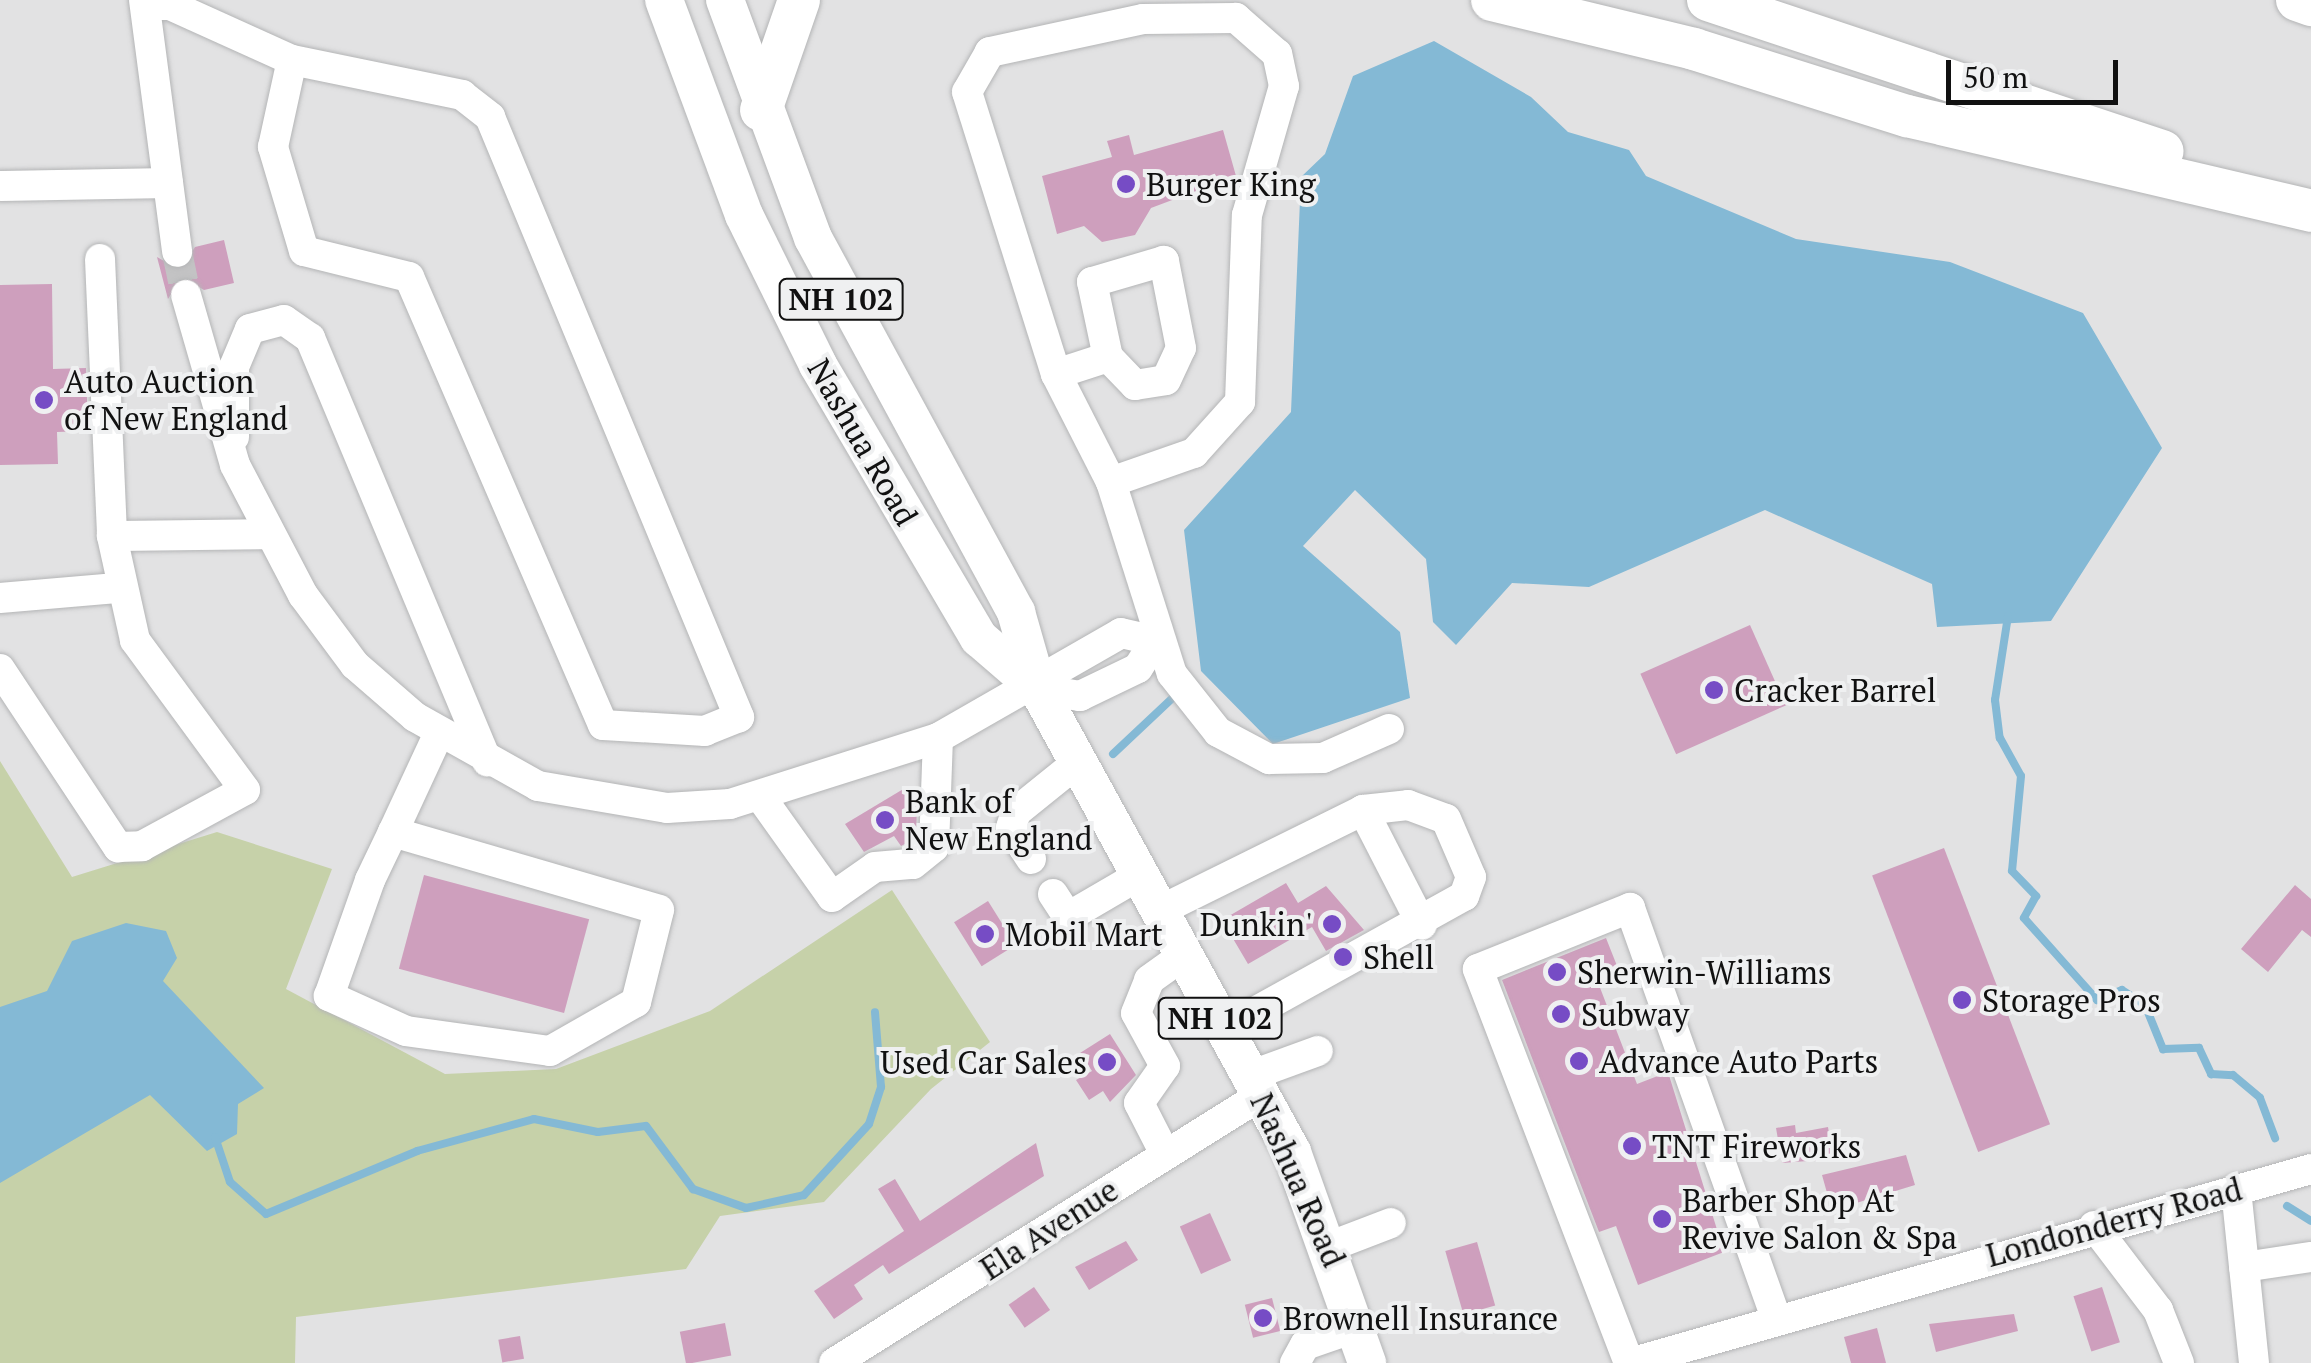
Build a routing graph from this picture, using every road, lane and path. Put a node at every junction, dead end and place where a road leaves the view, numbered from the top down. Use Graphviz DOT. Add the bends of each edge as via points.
graph roads {
  1 [pos="664,0"];
  2 [pos="726,0"];
  3 [pos="799,0"];
  4 [pos="1492,0"];
  5 [pos="1708,0"];
  6 [pos="2298,0"];
  7 [pos="145,3"];
  8 [pos="2311,5"];
  9 [pos="292,60"];
  10 [pos="761,110"];
  11 [pos="168,183"];
  12 [pos="0,186"];
  13 [pos="2311,200"];
  14 [pos="2311,211"];
  15 [pos="177,252"];
  16 [pos="100,259"];
  17 [pos="186,295"];
  18 [pos="1108,357"];
  19 [pos="1056,374"];
  20 [pos="234,465"];
  21 [pos="1112,482"];
  22 [pos="266,534"];
  23 [pos="112,536"];
  24 [pos="118,588"];
  25 [pos="0,598"];
  26 [pos="1155,641"];
  27 [pos="0,669"];
  28 [pos="1038,688"];
  29 [pos="1389,729"];
  30 [pos="439,732"];
  31 [pos="938,738"];
  32 [pos="488,762"];
  33 [pos="1078,762"];
  34 [pos="760,796"];
  35 [pos="1363,810"];
  36 [pos="393,832"];
  37 [pos="1031,859"];
  38 [pos="1140,876"];
  39 [pos="1053,894"];
  40 [pos="1159,912"];
  41 [pos="1422,925"];
  42 [pos="1184,955"];
  43 [pos="1226,1028"];
  44 [pos="1318,1051"];
  45 [pos="1257,1084"];
  46 [pos="1166,1154"];
  47 [pos="2311,1168"];
  48 [pos="2236,1188"];
  49 [pos="1391,1223"];
  50 [pos="2094,1226"];
  51 [pos="1331,1246"];
  52 [pos="2311,1257"];
  53 [pos="2244,1267"];
  54 [pos="1776,1318"];
  55 [pos="1357,1326"];
  56 [pos="834,1363"];
  57 [pos="1296,1363"];
  58 [pos="1367,1363"];
  59 [pos="1629,1363"];
  60 [pos="2179,1363"];
  61 [pos="2254,1363"];
  1 -- 28 [label="main road, Nashua Road / NH 102" via="744,215 818,365 980,638"];
  2 -- 10 [label="main road, Nashua Road / NH 102"];
  3 -- 10 [label="highway"];
  4 -- 14 [label="highway" via="1694,49 1907,116"];
  5 -- 13 [label="highway"];
  6 -- 8 [label="highway"];
  7 -- 9 [label="street" via="170,4"];
  7 -- 11 [label="street"];
  9 -- 9 [label="street" via="462,95 490,117 739,716 706,731 603,726 408,278 304,251 273,147"];
  10 -- 28 [label="main road, Nashua Road / NH 102" via="867,352 1016,612"];
  11 -- 12 [label="street"];
  11 -- 15 [label="street"];
  16 -- 23 [label="street"];
  17 -- 20 [label="street"];
  18 -- 19 [label="street"];
  19 -- 21 [label="street"];
  19 -- 21 [label="street" via="966,92 972,70 990,52 1143,20 1216,14 1253,26 1277,54 1284,86 1247,215 1240,402 1194,453"];
  20 -- 22 [label="street"];
  20 -- 32 [label="street" via="234,367 250,330 284,320 310,338"];
  21 -- 26 [label="street"];
  22 -- 23 [label="street"];
  22 -- 30 [label="street" via="356,665"];
  23 -- 24 [label="street"];
  24 -- 25 [label="street"];
  24 -- 27 [label="street" via="136,640 246,790 142,846 118,846"];
  26 -- 28 [label="street" via="1138,668 1080,696"];
  26 -- 29 [label="street" via="1195,708 1242,749 1295,762"];
  28 -- 31 [label="street"];
  28 -- 33 [label="main road, Nashua Road / NH 102"];
  30 -- 32 [label="street"];
  30 -- 36 [label="street"];
  31 -- 34 [label="street"];
  31 -- 34 [label="street" via="934,847 913,864 874,867 832,897"];
  32 -- 34 [label="street" via="605,802 667,808"];
  33 -- 37 [label="street" via="1016,812 1012,828"];
  33 -- 38 [label="main road, Nashua Road / NH 102"];
  35 -- 40 [label="street"];
  35 -- 41 [label="street"];
  35 -- 41 [label="street" via="1408,804 1437,813 1464,854 1464,896"];
  36 -- 36 [label="street" via="329,996 406,1031 550,1050 636,1002 659,910"];
  38 -- 39 [label="street" via="1068,917"];
  38 -- 40 [label="main road, Nashua Road / NH 102"];
  40 -- 42 [label="main road, Nashua Road / NH 102"];
  41 -- 43 [label="street"];
  42 -- 43 [label="main road, Nashua Road / NH 102"];
  42 -- 46 [label="street" via="1149,980 1136,1013 1165,1066 1139,1103"];
  43 -- 45 [label="main road, Nashua Road / NH 102"];
  44 -- 45 [label="street, Ela Avenue"];
  45 -- 46 [label="street, Ela Avenue"];
  45 -- 51 [label="main road, Nashua Road / NH 102"];
  46 -- 56 [label="street, Ela Avenue"];
  47 -- 48 [label="street, Londonderry Road"];
  48 -- 50 [label="street, Londonderry Road"];
  48 -- 53 [label="street"];
  49 -- 51 [label="street"];
  50 -- 54 [label="street, Londonderry Road"];
  50 -- 60 [label="street" via="2158,1310"];
  51 -- 55 [label="main road, Nashua Road / NH 102"];
  52 -- 53 [label="street"];
  53 -- 61 [label="street"];
  54 -- 59 [label="street, Londonderry Road"];
  54 -- 59 [label="street" via="1630,908 1478,969"];
  55 -- 57 [label="street" via="1305,1345"];
  55 -- 58 [label="main road, Nashua Road / NH 102"];
}
